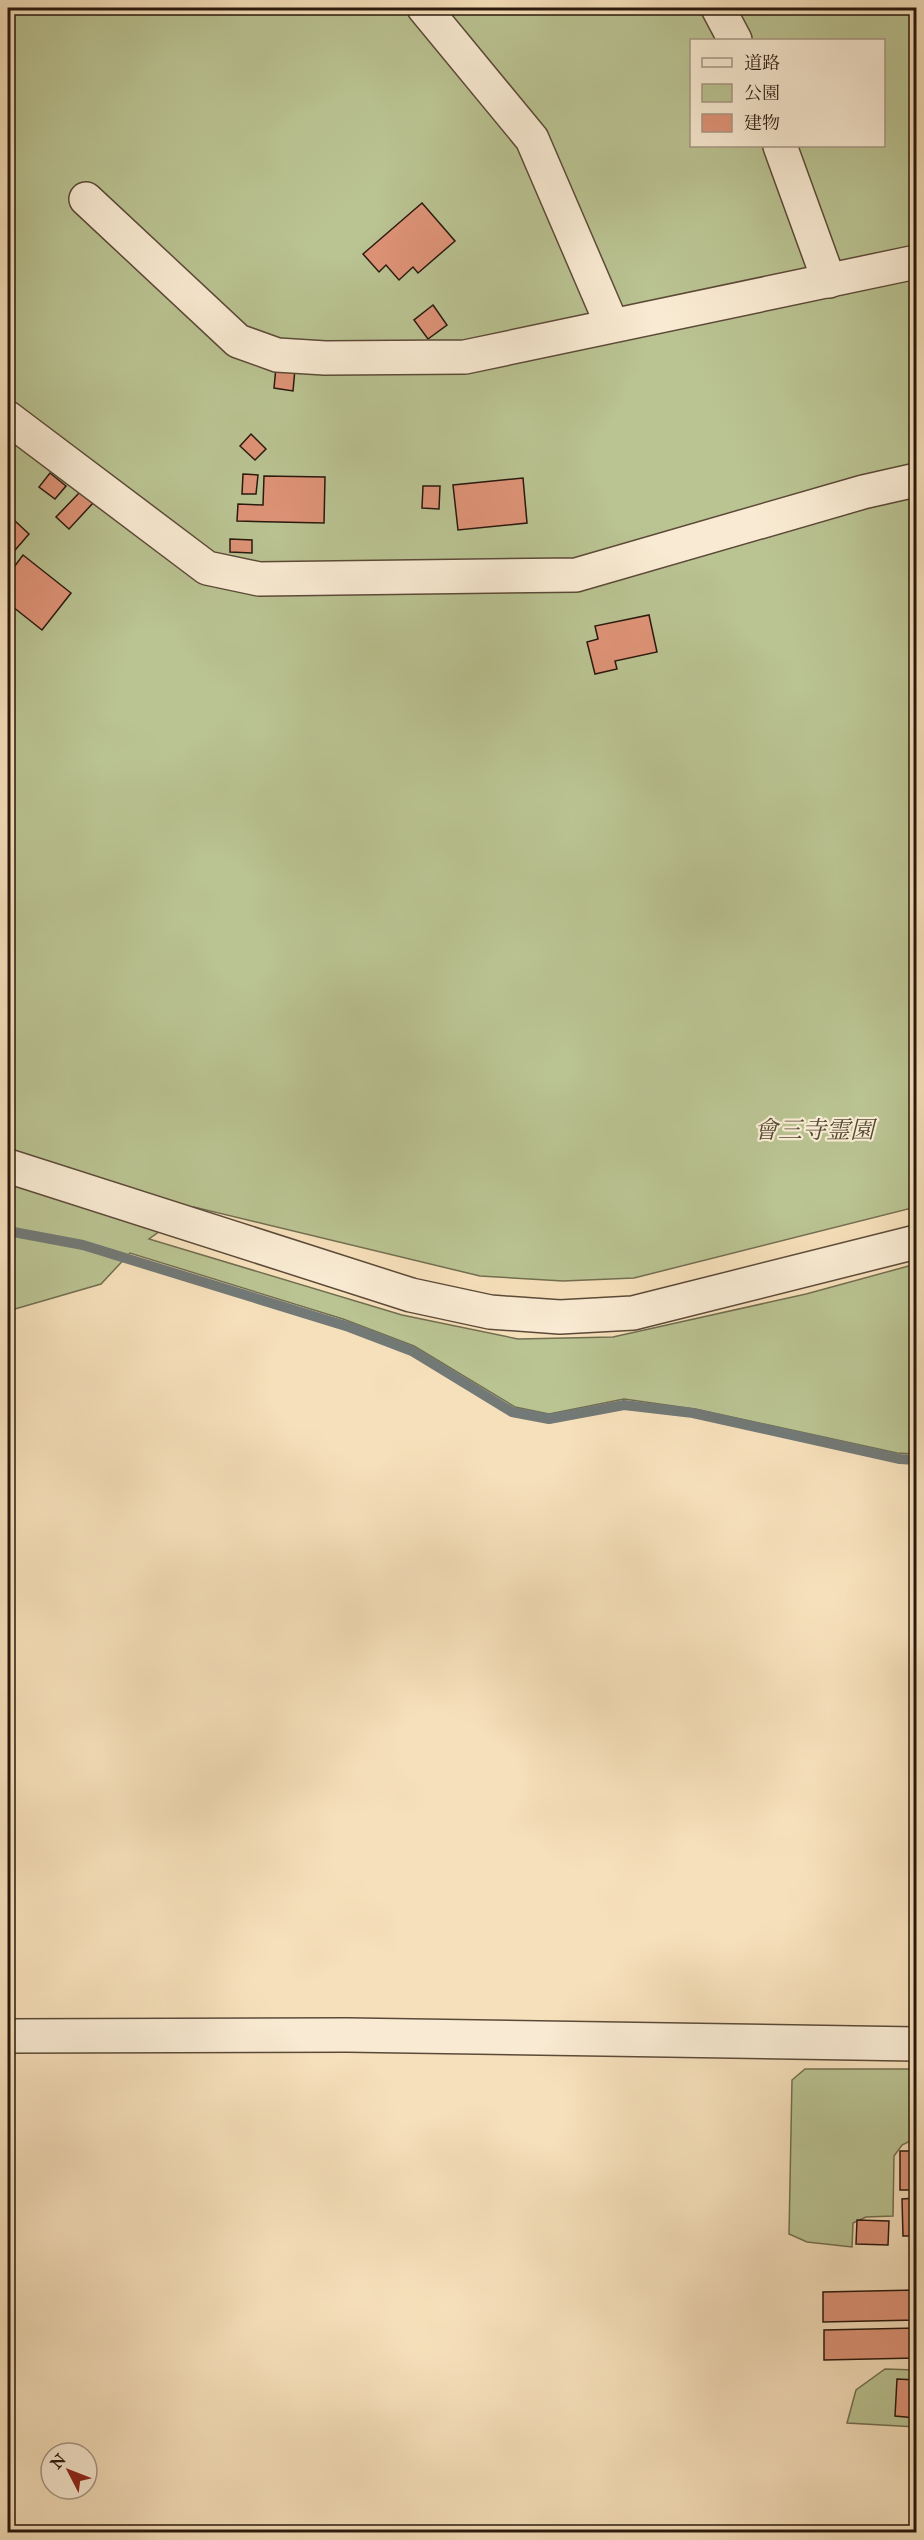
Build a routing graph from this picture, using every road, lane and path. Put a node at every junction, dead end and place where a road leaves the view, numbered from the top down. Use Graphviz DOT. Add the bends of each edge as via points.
graph roads {
  1 [pos="424,8"];
  2 [pos="718,8"];
  3 [pos="734,39"];
  4 [pos="780,147"];
  5 [pos="86,199"];
  6 [pos="916,262"];
  7 [pos="829,281"];
  8 [pos="612,325"];
  9 [pos="8,418"];
  10 [pos="916,480"];
  11 [pos="8,1166"];
  12 [pos="916,1242"];
  13 [pos="8,2036"];
  14 [pos="916,2044"];
  1 -- 8 [label="street" via="532,139"];
  2 -- 3 [label="street"];
  4 -- 7 [label="street"];
  5 -- 8 [label="street" via="238,341 277,355 465,357"];
  6 -- 7 [label="street"];
  7 -- 8 [label="street"];
  9 -- 10 [label="street" via="207,568 259,579 576,576"];
  11 -- 12 [label="street" via="411,1295 490,1312 560,1317 633,1313"];
  13 -- 14 [label="street" via="347,2035"];
}
